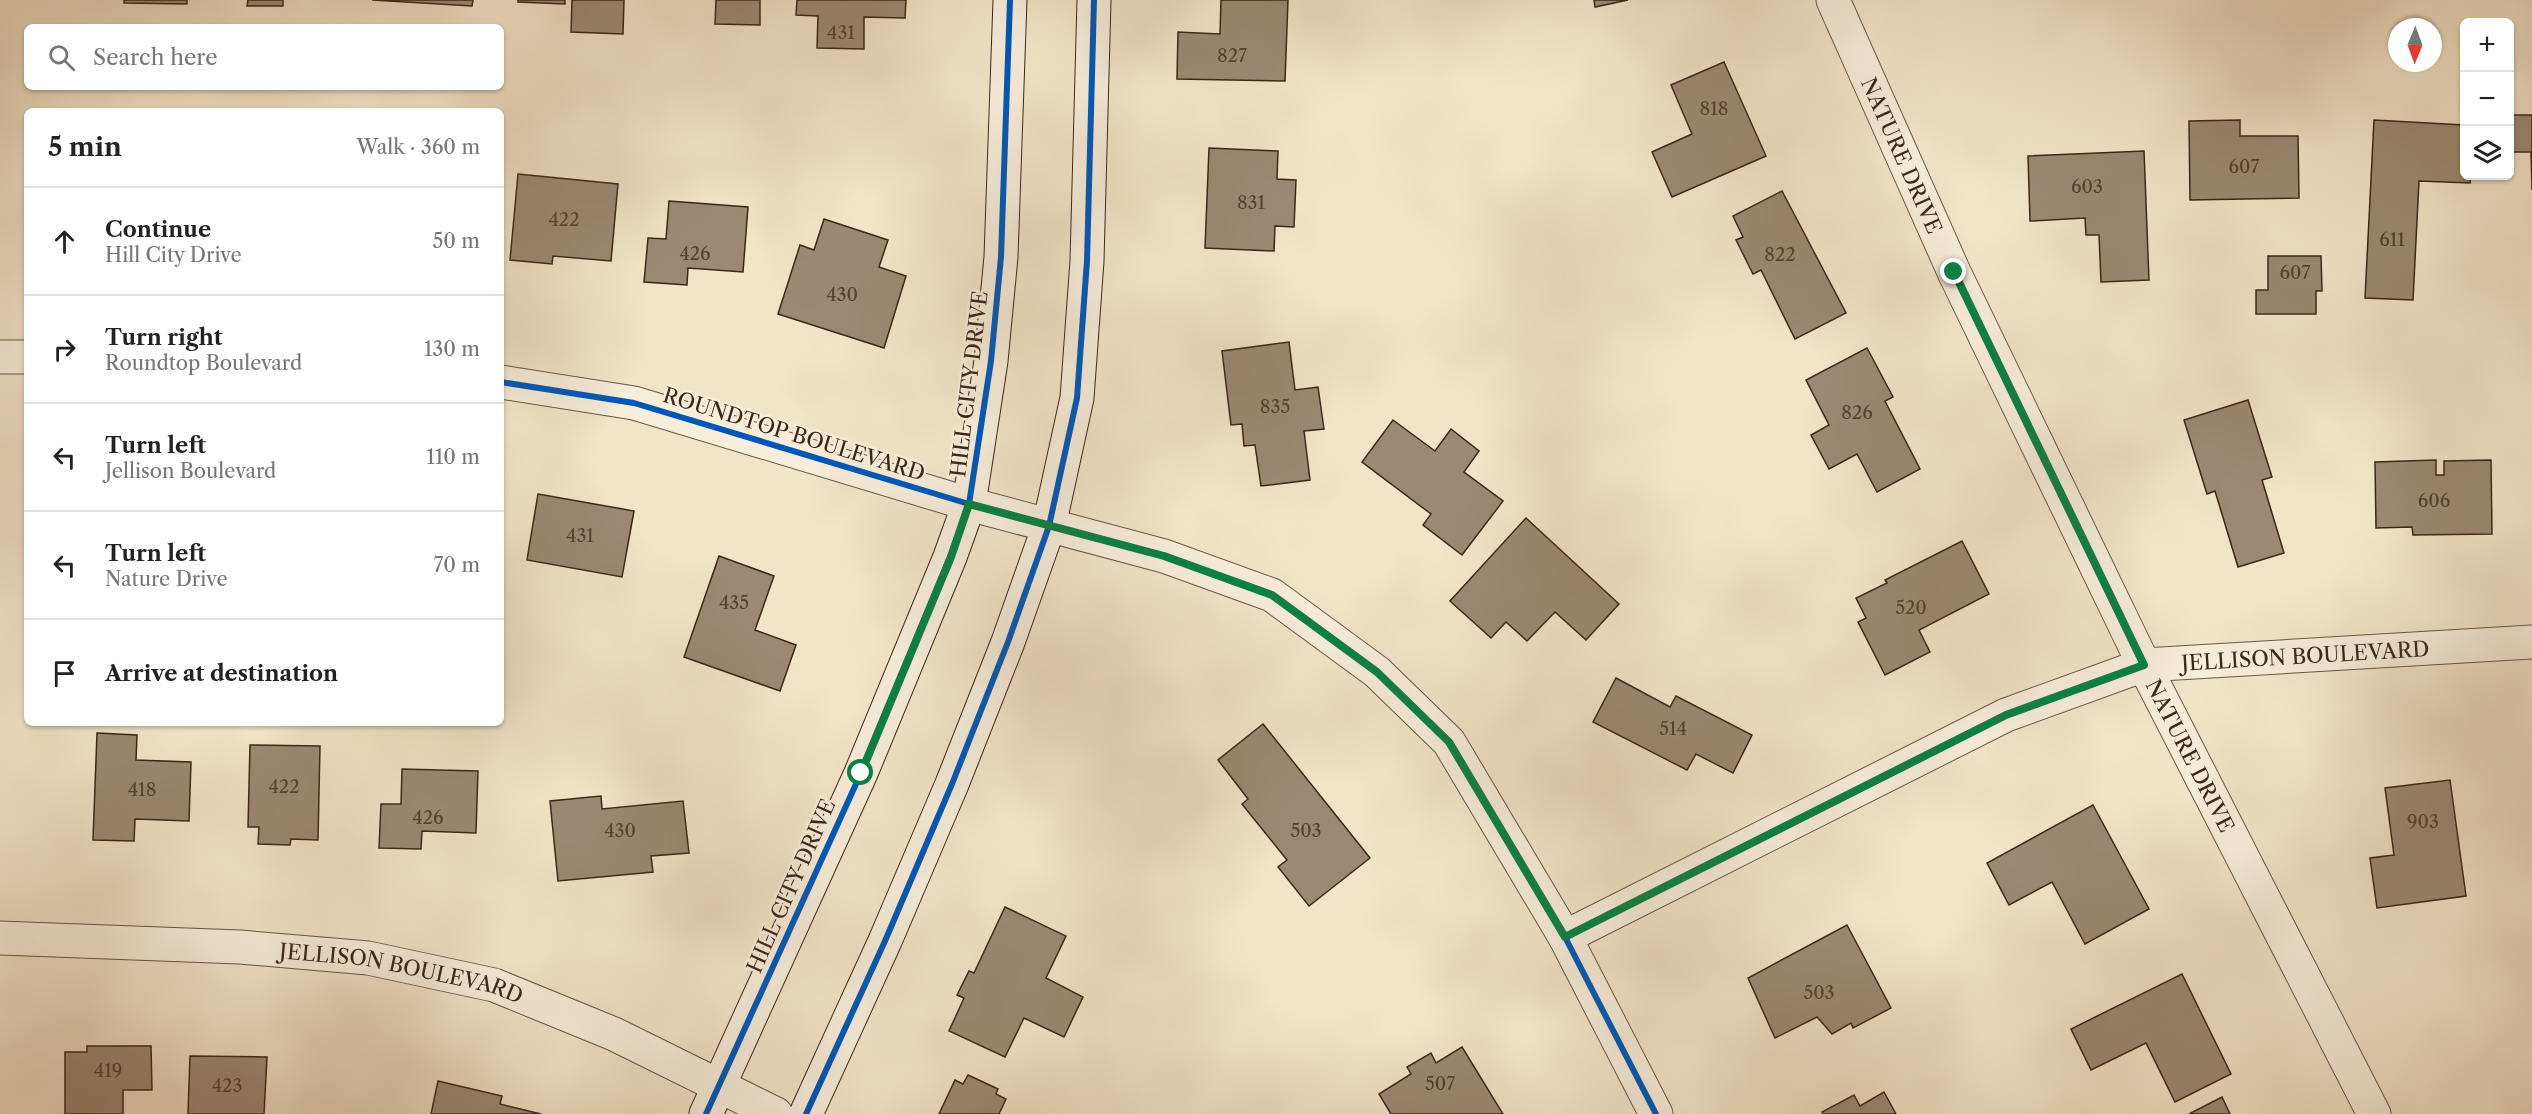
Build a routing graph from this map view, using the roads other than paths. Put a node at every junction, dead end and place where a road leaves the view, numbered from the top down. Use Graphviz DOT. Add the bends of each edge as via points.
graph roads {
  1 [pos="1010,0"];
  2 [pos="1094,0"];
  3 [pos="1833,0"];
  4 [pos="0,357"];
  5 [pos="24,357"];
  6 [pos="504,382"];
  7 [pos="969,504"];
  8 [pos="1049,526"];
  9 [pos="2532,642"];
  10 [pos="2144,665"];
  11 [pos="1565,937"];
  12 [pos="0,938"];
  13 [pos="712,1100"];
  14 [pos="776,1114"];
  15 [pos="806,1114"];
  16 [pos="1656,1114"];
  17 [pos="2374,1114"];
  1 -- 7 [label="street, HILL CITY DRIVE" via="1001,257 991,361"];
  2 -- 8 [label="street" via="1087,261 1077,398"];
  3 -- 10 [label="street, NATURE DRIVE" via="1954,272"];
  4 -- 5 [label="street"];
  6 -- 7 [label="street, ROUNDTOP BOULEVARD" via="634,403"];
  7 -- 8 [label="street, ROUNDTOP BOULEVARD"];
  7 -- 13 [label="street, HILL CITY DRIVE" via="951,557 861,773"];
  8 -- 11 [label="street, ROUNDTOP BOULEVARD" via="1164,556 1272,595 1377,672 1449,742"];
  8 -- 15 [label="street" via="952,784"];
  9 -- 10 [label="street, JELLISON BOULEVARD"];
  10 -- 11 [label="street, JELLISON BOULEVARD" via="2006,715"];
  10 -- 17 [label="street, NATURE DRIVE"];
  11 -- 16 [label="street, ROUNDTOP BOULEVARD"];
  12 -- 13 [label="street, JELLISON BOULEVARD" via="240,947 368,958 494,985 614,1034"];
  13 -- 14 [label="street, JELLISON BOULEVARD"];
}
